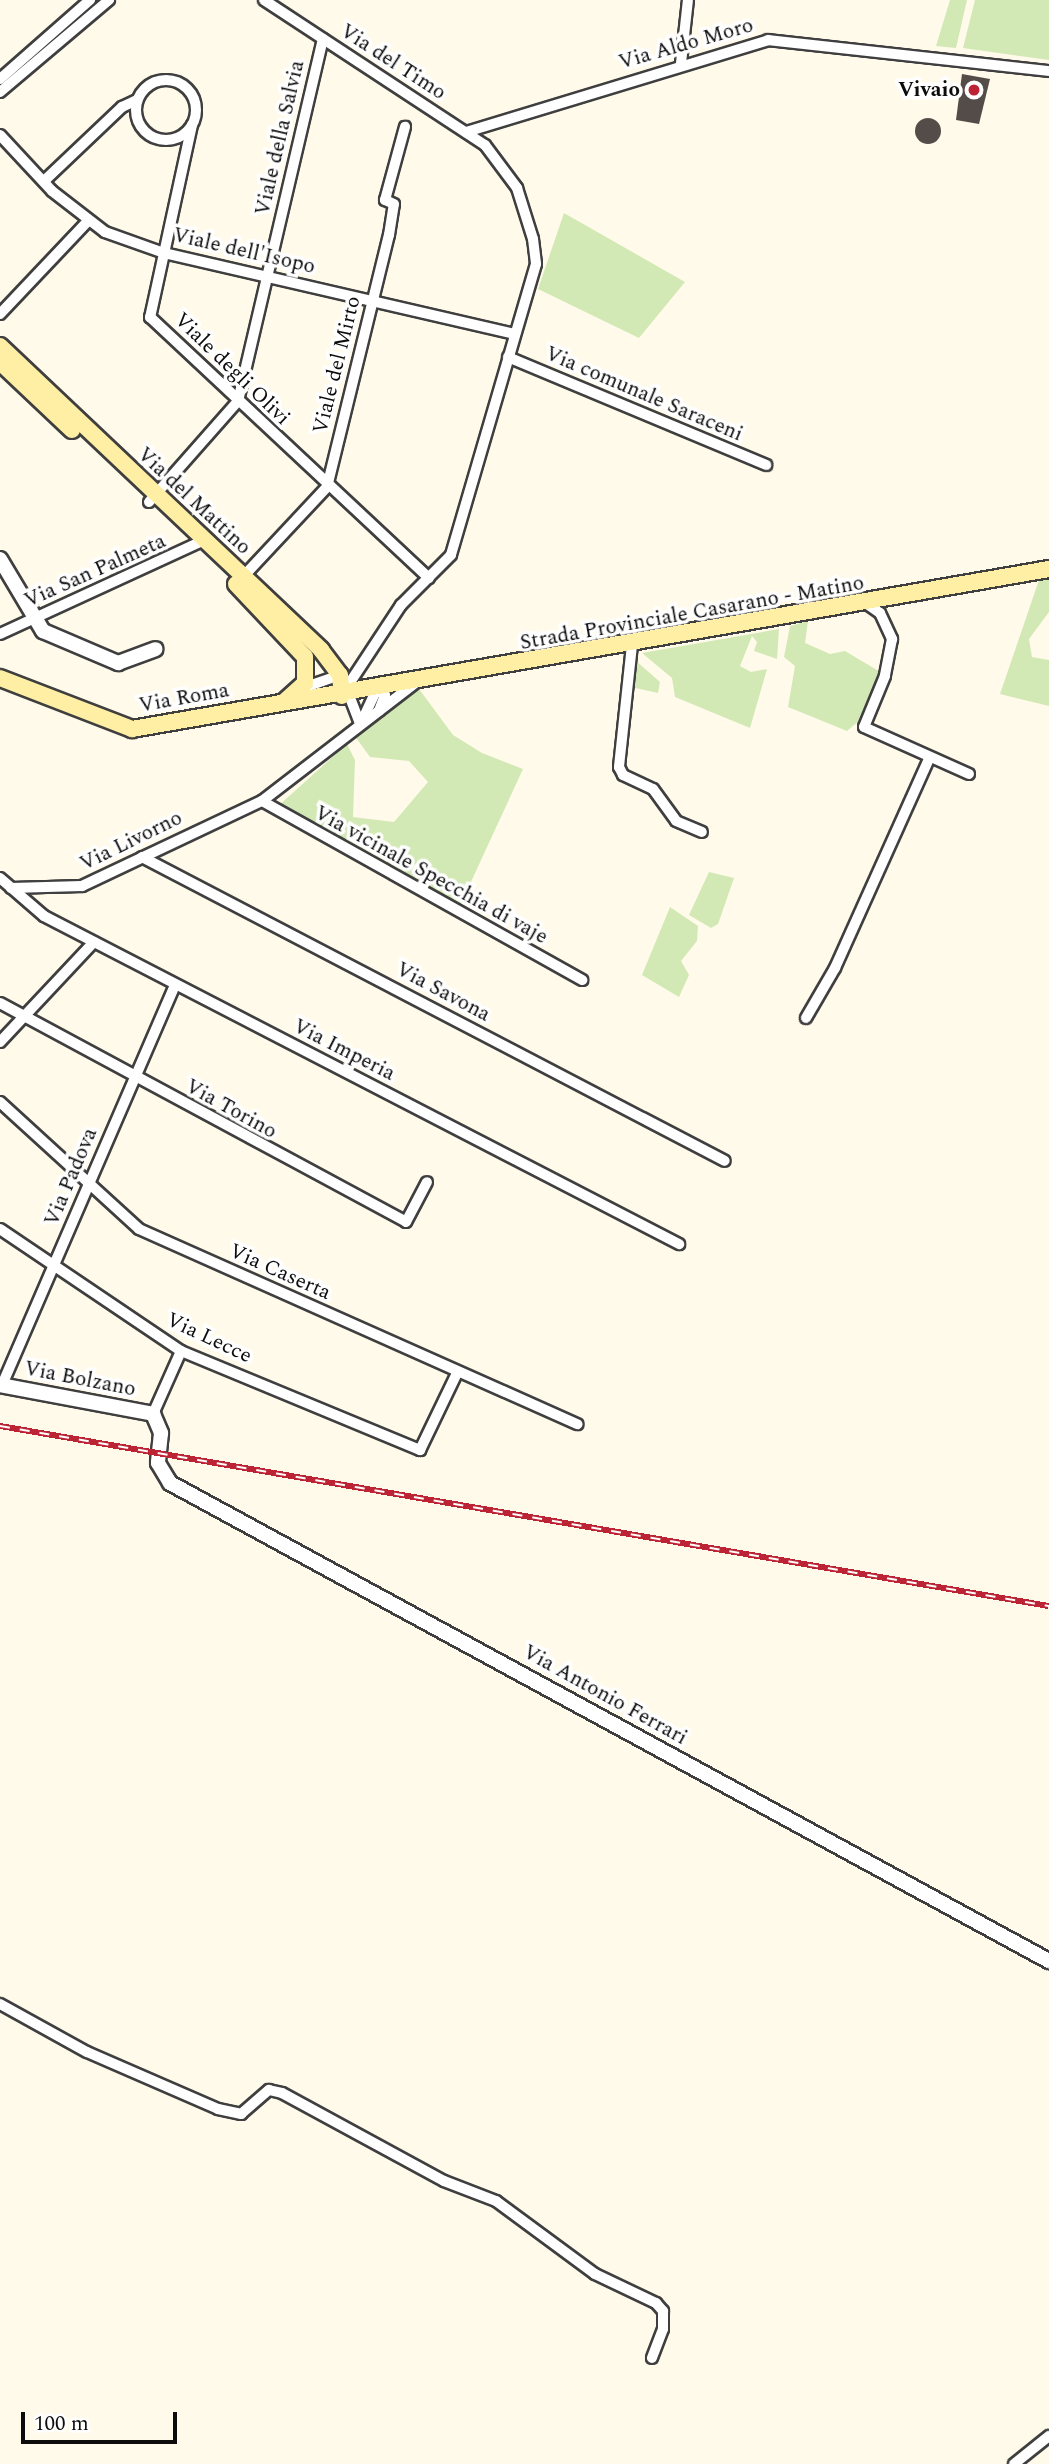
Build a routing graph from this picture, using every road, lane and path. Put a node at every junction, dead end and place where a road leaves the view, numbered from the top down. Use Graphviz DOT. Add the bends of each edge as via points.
graph roads {
  1 [pos="90,0"];
  2 [pos="108,0"];
  3 [pos="264,0"];
  4 [pos="688,0"];
  5 [pos="323,38"];
  6 [pos="681,63"];
  7 [pos="1049,71"];
  8 [pos="0,79"];
  9 [pos="0,92"];
  10 [pos="137,100"];
  11 [pos="192,125"];
  12 [pos="405,127"];
  13 [pos="466,132"];
  14 [pos="0,135"];
  15 [pos="44,181"];
  16 [pos="87,222"];
  17 [pos="164,253"];
  18 [pos="268,277"];
  19 [pos="373,301"];
  20 [pos="0,314"];
  21 [pos="515,334"];
  22 [pos="0,346"];
  23 [pos="508,357"];
  24 [pos="0,362"];
  25 [pos="238,401"];
  26 [pos="51,402"];
  27 [pos="766,465"];
  28 [pos="327,487"];
  29 [pos="153,499"];
  30 [pos="200,544"];
  31 [pos="0,559"];
  32 [pos="1048,567"];
  33 [pos="429,578"];
  34 [pos="239,580"];
  35 [pos="867,604"];
  36 [pos="34,619"];
  37 [pos="0,634"];
  38 [pos="632,645"];
  39 [pos="156,649"];
  40 [pos="340,675"];
  41 [pos="0,678"];
  42 [pos="415,683"];
  43 [pos="299,689"];
  44 [pos="377,689"];
  45 [pos="345,695"];
  46 [pos="284,702"];
  47 [pos="379,712"];
  48 [pos="360,726"];
  49 [pos="930,757"];
  50 [pos="969,774"];
  51 [pos="262,801"];
  52 [pos="702,832"];
  53 [pos="142,857"];
  54 [pos="0,878"];
  55 [pos="11,888"];
  56 [pos="93,942"];
  57 [pos="582,980"];
  58 [pos="175,985"];
  59 [pos="0,1003"];
  60 [pos="24,1016"];
  61 [pos="806,1018"];
  62 [pos="0,1042"];
  63 [pos="135,1079"];
  64 [pos="0,1102"];
  65 [pos="726,1161"];
  66 [pos="427,1182"];
  67 [pos="89,1184"];
  68 [pos="0,1229"];
  69 [pos="679,1244"];
  70 [pos="54,1266"];
  71 [pos="181,1351"];
  72 [pos="457,1373"];
  73 [pos="1,1385"];
  74 [pos="153,1414"];
  75 [pos="578,1424"];
  76 [pos="159,1454"];
  77 [pos="1049,1962"];
  78 [pos="0,2004"];
  79 [pos="652,2358"];
  80 [pos="1049,2436"];
  81 [pos="1014,2464"];
  1 -- 8 [label="street"];
  2 -- 9 [label="street"];
  3 -- 5 [label="street, Via del Timo"];
  4 -- 6 [label="street"];
  5 -- 13 [label="street, Via del Timo"];
  5 -- 18 [label="street, Viale della Salvia"];
  6 -- 7 [label="street, Via Aldo Moro" via="768,40"];
  6 -- 13 [label="street, Via Aldo Moro"];
  10 -- 11 [label="street" via="142,128 158,139 177,137"];
  10 -- 11 [label="street" via="159,81 178,82 195,105"];
  10 -- 15 [label="street" via="122,107"];
  11 -- 17 [label="street"];
  12 -- 19 [label="street, Viale del Mirto" via="386,200 394,204"];
  13 -- 21 [label="street, Via del Timo" via="485,145 517,188 536,264"];
  14 -- 15 [label="street, Viale dell'Isopo"];
  15 -- 16 [label="street, Viale dell'Isopo"];
  16 -- 17 [label="street, Viale dell'Isopo"];
  16 -- 20 [label="street"];
  17 -- 18 [label="street, Viale dell'Isopo"];
  17 -- 25 [label="street, Viale degli Olivi" via="150,317"];
  18 -- 19 [label="street, Viale dell'Isopo"];
  18 -- 25 [label="street, Viale della Salvia"];
  19 -- 21 [label="street, Viale dell'Isopo"];
  19 -- 28 [label="street, Viale del Mirto"];
  21 -- 23 [label="street"];
  22 -- 26 [label="main road, Via del Mattino"];
  23 -- 27 [label="street, Via comunale Saraceni"];
  23 -- 33 [label="street" via="451,555"];
  24 -- 26 [label="main road, Via del Mattino"];
  25 -- 28 [label="street, Viale degli Olivi"];
  25 -- 29 [label="street, Viale della Salvia"];
  26 -- 29 [label="main road, Via del Mattino"];
  28 -- 33 [label="street, Viale degli Olivi"];
  28 -- 34 [label="street, Viale del Mirto"];
  29 -- 30 [label="main road, Via del Mattino"];
  30 -- 34 [label="main road, Via del Mattino"];
  30 -- 36 [label="street, Via San Palmeta"];
  31 -- 36 [label="street"];
  32 -- 35 [label="main road, Strada Provinciale Casarano - Matino"];
  33 -- 45 [label="street" via="401,605"];
  34 -- 40 [label="main road, Via del Mattino"];
  34 -- 43 [label="main road, Via del Mattino" via="302,651 307,675"];
  35 -- 38 [label="main road, Strada Provinciale Casarano - Matino"];
  35 -- 49 [label="street" via="880,613 892,647 864,727"];
  36 -- 37 [label="street, Via San Palmeta"];
  36 -- 39 [label="street" via="43,631 118,663"];
  38 -- 42 [label="main road, Strada Provinciale Casarano - Matino"];
  38 -- 52 [label="street" via="619,766 623,775 653,789 676,821"];
  40 -- 43 [label="street"];
  40 -- 45 [label="main road"];
  41 -- 46 [label="main road, Via Roma" via="132,729"];
  42 -- 44 [label="main road, Strada Provinciale Casarano - Matino"];
  42 -- 47 [label="street, Via Livorno"];
  43 -- 46 [label="main road"];
  44 -- 45 [label="main road, Strada Provinciale Casarano - Matino"];
  44 -- 47 [label="street" via="385,695"];
  44 -- 48 [label="street"];
  45 -- 46 [label="main road, Via Roma"];
  45 -- 48 [label="street"];
  47 -- 48 [label="street, Via Livorno"];
  48 -- 51 [label="street, Via Livorno"];
  49 -- 50 [label="street"];
  49 -- 61 [label="street" via="835,968"];
  51 -- 53 [label="street, Via Livorno"];
  51 -- 57 [label="street, Via vicinale Specchia di vaje"];
  53 -- 55 [label="street, Via Livorno" via="82,886"];
  53 -- 65 [label="street, Via Savona"];
  54 -- 55 [label="street, Via Imperia"];
  55 -- 56 [label="street, Via Imperia" via="44,916"];
  56 -- 58 [label="street, Via Imperia"];
  56 -- 60 [label="street"];
  58 -- 63 [label="street, Via Padova"];
  58 -- 69 [label="street, Via Imperia"];
  59 -- 60 [label="street, Via Torino"];
  60 -- 62 [label="street"];
  60 -- 63 [label="street, Via Torino"];
  63 -- 66 [label="street, Via Torino" via="406,1222"];
  63 -- 67 [label="street, Via Padova"];
  64 -- 67 [label="street, Via Caserta"];
  67 -- 70 [label="street, Via Padova"];
  67 -- 72 [label="street, Via Caserta" via="139,1229"];
  68 -- 70 [label="street, Via Lecce"];
  70 -- 71 [label="street, Via Lecce"];
  70 -- 73 [label="street, Via Padova"];
  71 -- 72 [label="street, Via Lecce" via="419,1450"];
  71 -- 74 [label="street"];
  72 -- 75 [label="street, Via Caserta"];
  73 -- 74 [label="street, Via Bolzano"];
  74 -- 76 [label="street, Via Bolzano" via="161,1433"];
  76 -- 77 [label="street, Via Antonio Ferrari" via="160,1470 170,1483"];
  78 -- 79 [label="street" via="97,2057 218,2109 241,2114 269,2090 282,2093 444,2181 496,2201 595,2274 656,2303 663,2311 663,2329"];
  80 -- 81 [label="street"];
}
